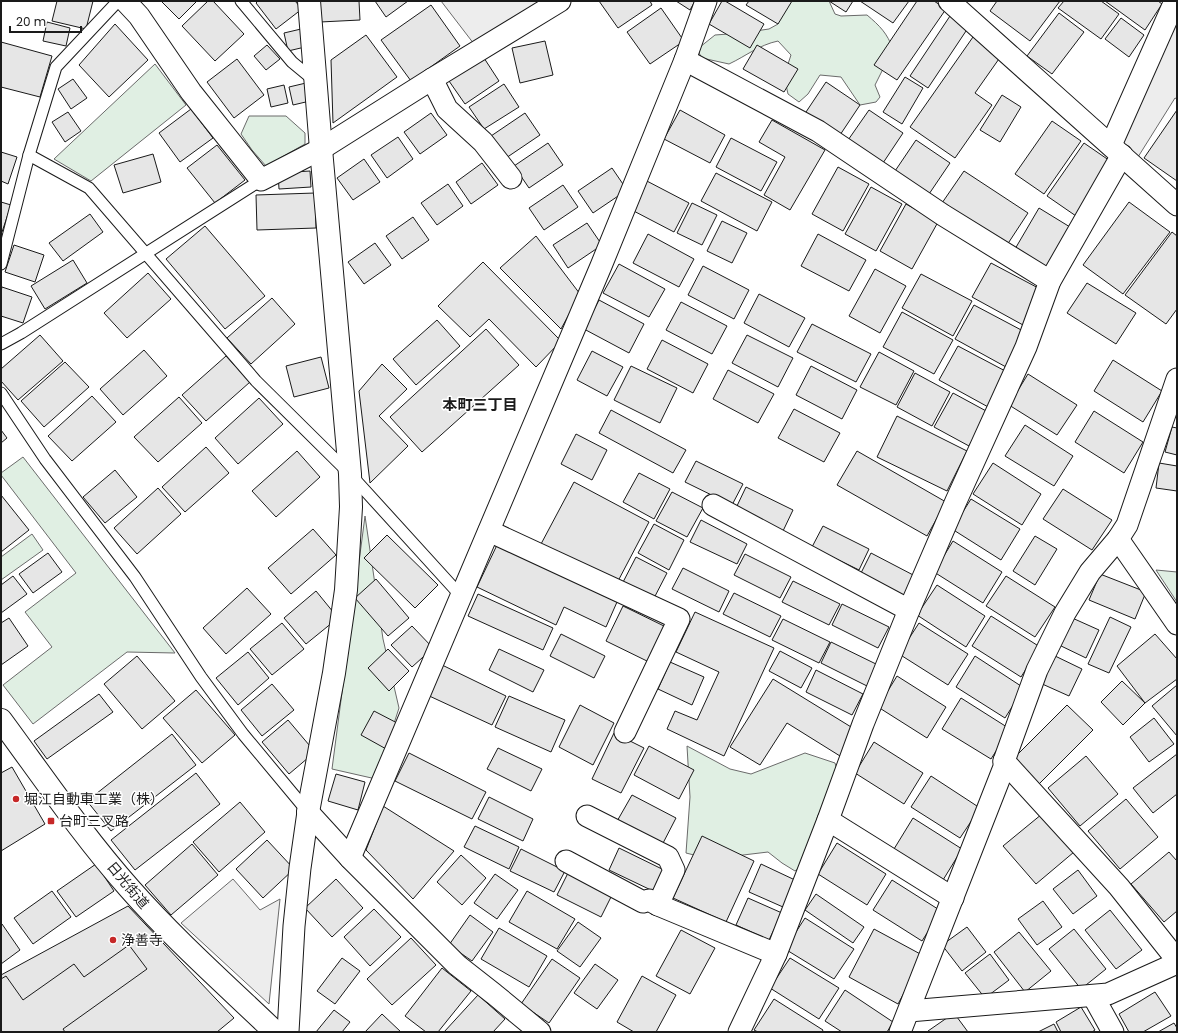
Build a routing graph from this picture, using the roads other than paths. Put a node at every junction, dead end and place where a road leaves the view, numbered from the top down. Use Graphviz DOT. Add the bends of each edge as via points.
graph roads {
  1 [pos="118,1"];
  2 [pos="125,1"];
  3 [pos="241,1"];
  4 [pos="309,1"];
  5 [pos="560,1"];
  6 [pos="706,1"];
  7 [pos="948,1"];
  8 [pos="1175,1"];
  9 [pos="685,60"];
  10 [pos="432,79"];
  11 [pos="316,82"];
  12 [pos="320,149"];
  13 [pos="1116,150"];
  14 [pos="29,156"];
  15 [pos="511,178"];
  16 [pos="261,180"];
  17 [pos="1177,205"];
  18 [pos="146,254"];
  19 [pos="1,264"];
  20 [pos="1050,281"];
  21 [pos="1,344"];
  22 [pos="1177,379"];
  23 [pos="1,393"];
  24 [pos="350,474"];
  25 [pos="713,505"];
  26 [pos="488,531"];
  27 [pos="1118,539"];
  28 [pos="461,596"];
  29 [pos="909,610"];
  30 [pos="1177,624"];
  31 [pos="1,720"];
  32 [pos="624,732"];
  33 [pos="1004,761"];
  34 [pos="308,812"];
  35 [pos="587,816"];
  36 [pos="828,820"];
  37 [pos="350,858"];
  38 [pos="566,861"];
  39 [pos="953,898"];
  40 [pos="658,905"];
  41 [pos="776,954"];
  42 [pos="1177,960"];
  43 [pos="1177,963"];
  44 [pos="1093,996"];
  45 [pos="907,1024"];
  46 [pos="275,1032"];
  47 [pos="288,1032"];
  48 [pos="540,1032"];
  49 [pos="739,1032"];
  50 [pos="1113,1032"];
  1 -- 14 [label="lane" via="56,68"];
  2 -- 16 [label="street" via="139,16 191,92"];
  3 -- 11 [label="lane" via="292,62"];
  4 -- 11 [label="street"];
  5 -- 10 [label="street"];
  6 -- 9 [label="street"];
  7 -- 13 [label="street"];
  8 -- 13 [label="street"];
  9 -- 20 [label="street" via="818,131 943,216"];
  9 -- 26 [label="street" via="604,259"];
  10 -- 12 [label="street"];
  10 -- 15 [label="street" via="447,108 483,142"];
  11 -- 12 [label="street"];
  12 -- 16 [label="street"];
  12 -- 24 [label="street"];
  13 -- 17 [label="street"];
  13 -- 20 [label="street"];
  14 -- 18 [label="lane" via="88,188"];
  14 -- 19 [label="lane"];
  16 -- 18 [label="lane"];
  18 -- 21 [label="lane"];
  18 -- 24 [label="lane" via="256,380"];
  20 -- 29 [label="street" via="1026,347"];
  22 -- 27 [label="street" via="1127,525"];
  23 -- 34 [label="lane" via="45,459 135,577 200,677 243,734"];
  24 -- 28 [label="lane"];
  24 -- 34 [label="street" via="351,507 346,590 334,673"];
  25 -- 29 [label="street"];
  26 -- 28 [label="street"];
  26 -- 32 [label="street" via="679,619"];
  27 -- 30 [label="street"];
  27 -- 33 [label="street" via="1090,572 1064,613 1037,670"];
  28 -- 37 [label="street"];
  29 -- 36 [label="street"];
  31 -- 46 [label="street, 日光街道" via="64,806 129,888 170,933"];
  33 -- 39 [label="street" via="1004,767"];
  33 -- 42 [label="street" via="1119,887"];
  34 -- 37 [label="street"];
  34 -- 47 [label="street" via="294,926"];
  35 -- 40 [label="street" via="668,857 674,870"];
  36 -- 39 [label="street"];
  36 -- 41 [label="street"];
  37 -- 48 [label="street" via="456,965"];
  38 -- 40 [label="street" via="643,902 650,900"];
  39 -- 45 [label="street"];
  40 -- 41 [label="street"];
  41 -- 49 [label="street"];
  43 -- 44 [label="street" via="1108,994"];
  44 -- 45 [label="street"];
  44 -- 50 [label="street"];
}
